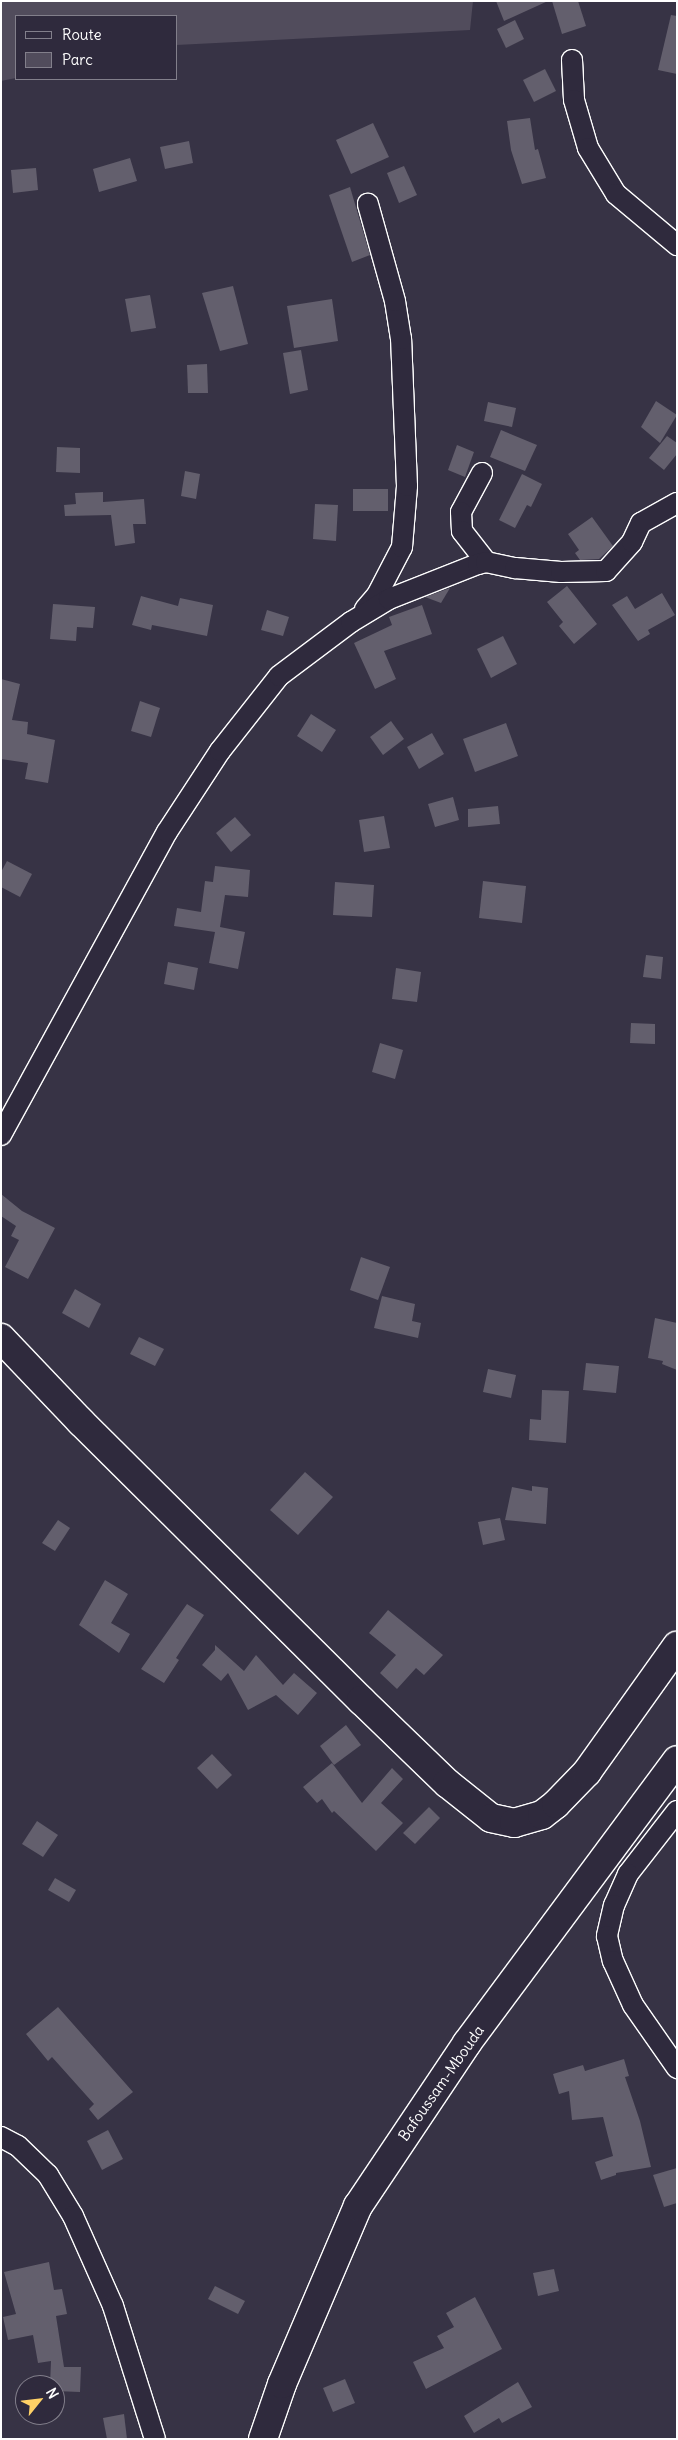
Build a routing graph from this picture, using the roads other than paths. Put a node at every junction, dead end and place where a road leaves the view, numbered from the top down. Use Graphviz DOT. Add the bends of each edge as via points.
graph roads {
  1 [pos="572,60"];
  2 [pos="368,204"];
  3 [pos="677,245"];
  4 [pos="482,473"];
  5 [pos="677,503"];
  6 [pos="486,562"];
  7 [pos="358,618"];
  8 [pos="1,1135"];
  9 [pos="4,1348"];
  10 [pos="677,1646"];
  11 [pos="677,1760"];
  12 [pos="677,1811"];
  13 [pos="677,2068"];
  14 [pos="1,2137"];
  15 [pos="155,2439"];
  16 [pos="263,2439"];
  1 -- 3 [label="street" via="574,100 588,148 616,194"];
  2 -- 7 [label="street" via="395,301 401,338 407,486 402,547 376,595"];
  4 -- 6 [label="street" via="462,512 462,531"];
  5 -- 6 [label="street" via="641,523 632,542 606,571 552,572"];
  6 -- 7 [label="street" via="419,585"];
  7 -- 8 [label="street" via="278,676 197,784 106,940"];
  9 -- 10 [label="main road" via="374,1712 448,1783 491,1818 514,1823 542,1815 556,1804 587,1772"];
  11 -- 16 [label="main road, Bafoussam-Mbouda" via="467,2044 358,2206 282,2384"];
  12 -- 13 [label="street" via="628,1874 614,1905 606,1936 613,1961 633,2005"];
  14 -- 15 [label="street" via="18,2146 48,2175 73,2216 113,2306"];
}
